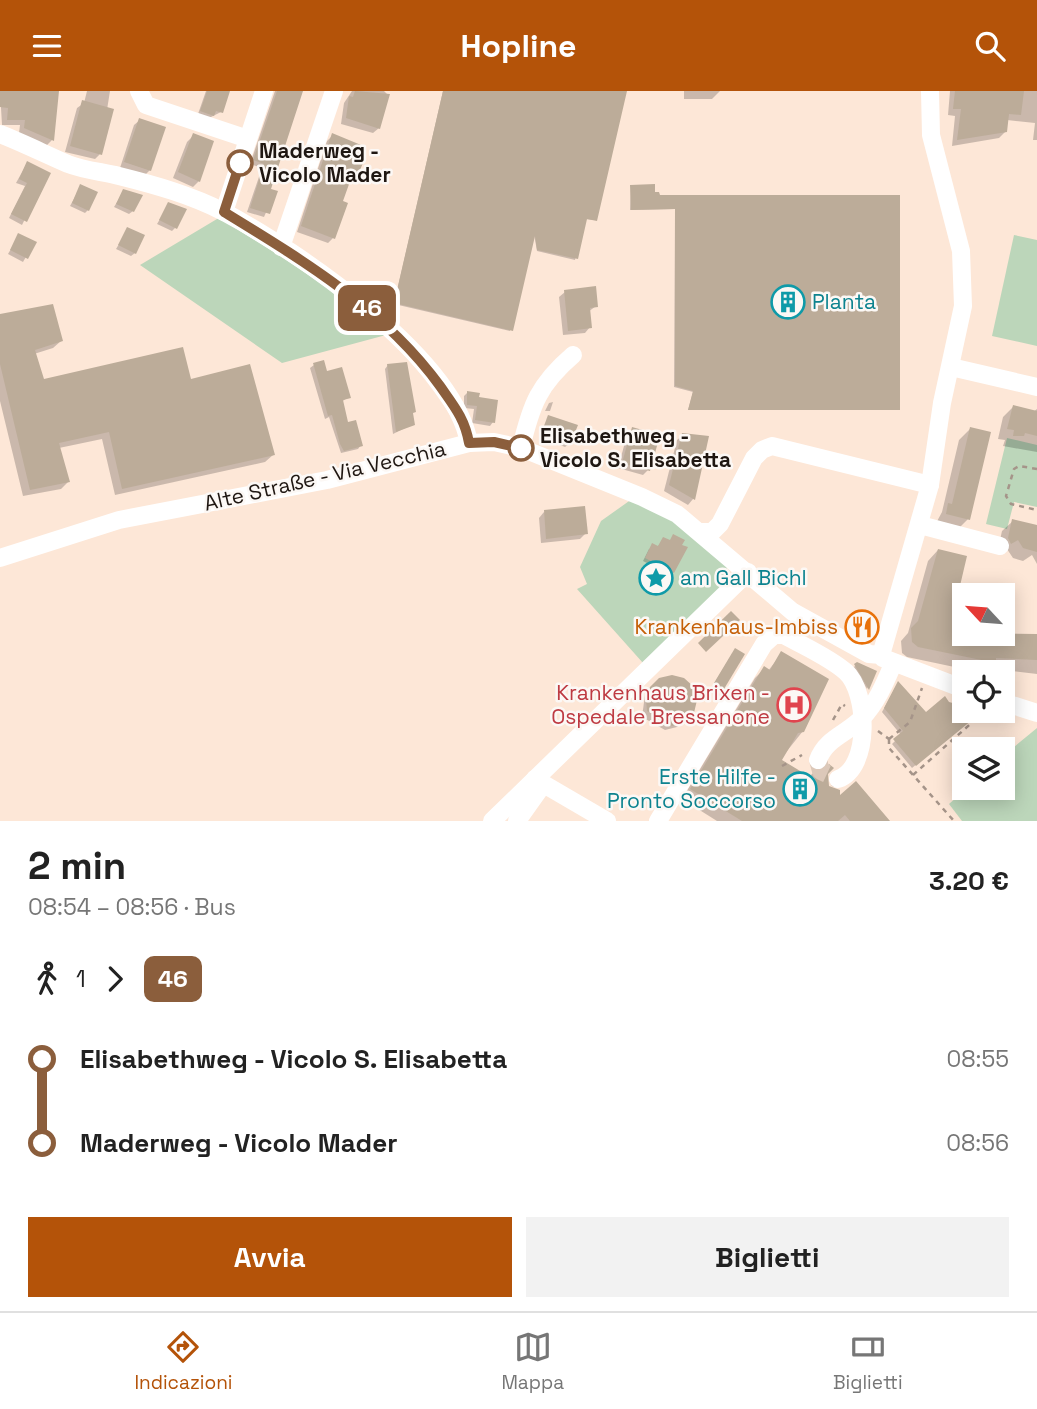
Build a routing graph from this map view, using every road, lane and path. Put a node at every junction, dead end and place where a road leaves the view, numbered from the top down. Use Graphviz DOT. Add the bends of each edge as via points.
graph roads {
  1 [pos="139,91"];
  2 [pos="264,91"];
  3 [pos="334,91"];
  4 [pos="930,91"];
  5 [pos="0,134"];
  6 [pos="248,139"];
  7 [pos="224,212"];
  8 [pos="281,247"];
  9 [pos="573,355"];
  10 [pos="951,367"];
  11 [pos="1037,387"];
  12 [pos="469,443"];
  13 [pos="521,448"];
  14 [pos="1037,470"];
  15 [pos="930,485"];
  16 [pos="1037,510"];
  17 [pos="920,525"];
  18 [pos="701,532"];
  19 [pos="1000,546"];
  20 [pos="0,558"];
  21 [pos="748,572"];
  22 [pos="887,660"];
  23 [pos="926,676"];
  24 [pos="952,685"];
  25 [pos="1015,706"];
  26 [pos="1037,713"];
  27 [pos="862,719"];
  28 [pos="972,723"];
  29 [pos="818,760"];
  30 [pos="913,775"];
  31 [pos="535,779"];
  32 [pos="838,779"];
  33 [pos="526,816"];
  34 [pos="614,820"];
  35 [pos="492,821"];
  36 [pos="658,821"];
  37 [pos="954,821"];
  1 -- 6 [label="street" via="146,105"];
  2 -- 6 [label="street"];
  3 -- 8 [label="street"];
  4 -- 10 [label="street" via="931,135 961,251 963,306"];
  5 -- 7 [label="street" via="69,164 163,187"];
  6 -- 7 [label="street"];
  7 -- 8 [label="street"];
  8 -- 12 [label="street" via="365,306 419,358 464,419"];
  9 -- 13 [label="street" via="540,389"];
  10 -- 11 [label="street"];
  10 -- 15 [label="street"];
  12 -- 13 [label="street, Alte Straße - Via Vecchia"];
  12 -- 20 [label="street, Alte Straße - Via Vecchia" via="327,480 119,520"];
  13 -- 18 [label="street, Alte Straße - Via Vecchia" via="642,497"];
  14 -- 16 [label="path" via="1014,469 1006,496 1011,504"];
  15 -- 17 [label="street"];
  15 -- 18 [label="street" via="772,446 754,458 720,524 712,532"];
  17 -- 19 [label="street"];
  17 -- 22 [label="street" via="889,627"];
  18 -- 21 [label="street, Alte Straße - Via Vecchia"];
  21 -- 22 [label="street, Alte Straße - Via Vecchia" via="819,629"];
  21 -- 31 [label="street"];
  22 -- 23 [label="street, Alte Straße - Via Vecchia"];
  22 -- 27 [label="street" via="880,692"];
  23 -- 24 [label="street, Alte Straße - Via Vecchia"];
  23 -- 30 [label="path" via="910,722 889,739 889,748"];
  25 -- 26 [label="street"];
  27 -- 29 [label="street" via="828,743"];
  27 -- 32 [label="street" via="861,751 852,769"];
  27 -- 36 [label="street" via="861,695 847,672 784,635 774,635 764,644"];
  28 -- 30 [label="path"];
  30 -- 37 [label="path"];
  31 -- 33 [label="street" via="539,790"];
  31 -- 34 [label="street"];
  31 -- 35 [label="street"];
}
